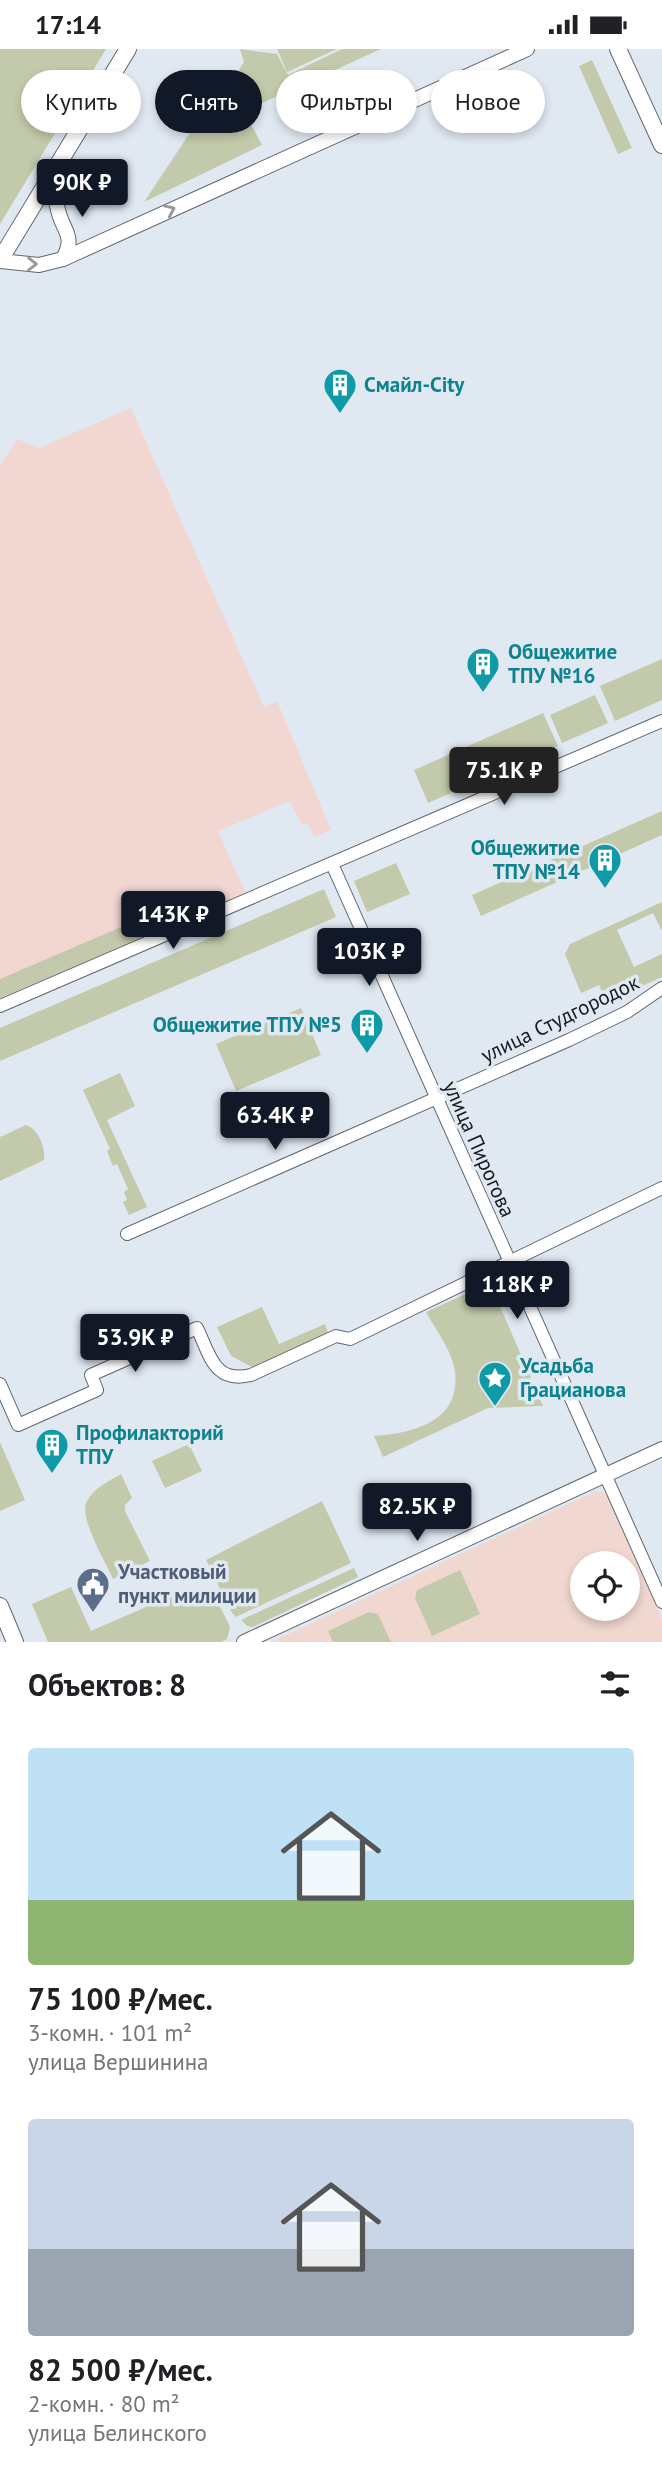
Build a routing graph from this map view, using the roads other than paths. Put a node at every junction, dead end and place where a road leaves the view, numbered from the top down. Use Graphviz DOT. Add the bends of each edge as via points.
graph roads {
  1 [pos="128,49"];
  2 [pos="527,49"];
  3 [pos="618,49"];
  4 [pos="662,145"];
  5 [pos="51,175"];
  6 [pos="63,259"];
  7 [pos="0,260"];
  8 [pos="662,721"];
  9 [pos="332,864"];
  10 [pos="662,988"];
  11 [pos="0,1006"];
  12 [pos="436,1099"];
  13 [pos="662,1188"];
  14 [pos="127,1234"];
  15 [pos="509,1263"];
  16 [pos="0,1384"];
  17 [pos="662,1449"];
  18 [pos="604,1476"];
  19 [pos="662,1602"];
  20 [pos="0,1606"];
  21 [pos="15,1642"];
  22 [pos="244,1642"];
  1 -- 5 [label="main road"];
  6 -- 2 [label="street, one-way"];
  3 -- 4 [label="main road"];
  5 -- 6 [label="street" via="69,238"];
  5 -- 7 [label="main road"];
  7 -- 6 [label="street, one-way" via="39,265"];
  8 -- 9 [label="street"];
  9 -- 11 [label="street"];
  9 -- 12 [label="street, улица Пирогова"];
  10 -- 12 [label="street, улица Студгородок" via="576,1037"];
  12 -- 14 [label="street, улица Студгородок"];
  12 -- 15 [label="street, улица Пирогова"];
  13 -- 15 [label="street"];
  15 -- 16 [label="street" via="350,1339 336,1336 251,1375 236,1378 216,1369 197,1328 91,1375 97,1390 18,1425"];
  15 -- 18 [label="street, улица Пирогова"];
  17 -- 18 [label="street"];
  18 -- 19 [label="street, улица Пирогова"];
  18 -- 22 [label="street"];
  20 -- 21 [label="main road"];
}
